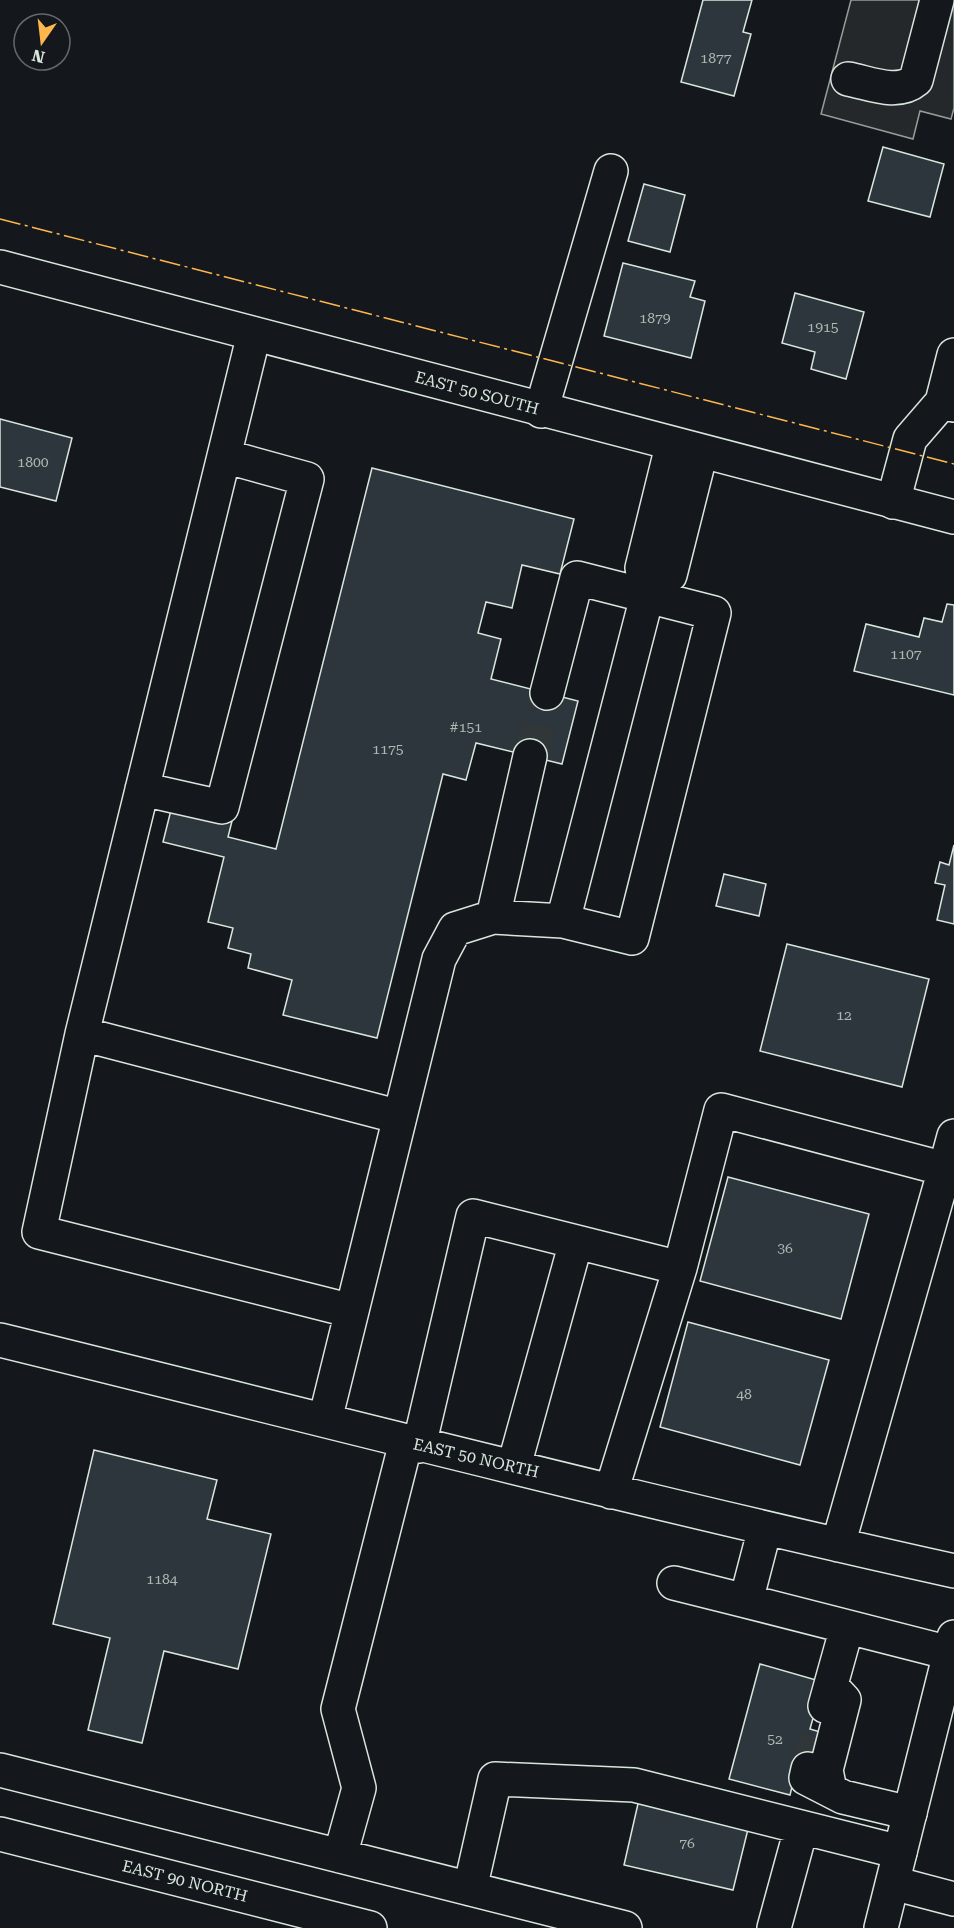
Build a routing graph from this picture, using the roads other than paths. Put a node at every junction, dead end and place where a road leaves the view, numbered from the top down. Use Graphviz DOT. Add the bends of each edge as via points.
graph roads {
  1 [pos="937,0"];
  2 [pos="848,79"];
  3 [pos="611,171"];
  4 [pos="0,267"];
  5 [pos="254,334"];
  6 [pos="954,355"];
  7 [pos="948,404"];
  8 [pos="542,411"];
  9 [pos="687,449"];
  10 [pos="224,456"];
  11 [pos="893,502"];
  12 [pos="954,518"];
  13 [pos="649,588"];
  14 [pos="547,693"];
  15 [pos="530,756"];
  16 [pos="142,789"];
  17 [pos="493,917"];
  18 [pos="563,921"];
  19 [pos="82,1034"];
  20 [pos="400,1117"];
  21 [pos="954,1136"];
  22 [pos="950,1170"];
  23 [pos="576,1242"];
  24 [pos="680,1268"];
  25 [pos="352,1311"];
  26 [pos="0,1340"];
  27 [pos="325,1420"];
  28 [pos="413,1444"];
  29 [pos="514,1466"];
  30 [pos="611,1492"];
  31 [pos="765,1528"];
  32 [pos="838,1545"];
  33 [pos="954,1571"];
  34 [pos="674,1583"];
  35 [pos="746,1601"];
  36 [pos="847,1627"];
  37 [pos="952,1645"];
  38 [pos="831,1686"];
  39 [pos="818,1732"];
  40 [pos="0,1770"];
  41 [pos="910,1813"];
  42 [pos="801,1828"];
  43 [pos="0,1834"];
  44 [pos="340,1856"];
  45 [pos="897,1868"];
  46 [pos="470,1889"];
  47 [pos="954,1899"];
  48 [pos="368,1928"];
  49 [pos="625,1928"];
  50 [pos="774,1928"];
  51 [pos="881,1928"];
  1 -- 2 [label="street" via="916,80 908,87 896,89"];
  3 -- 8 [label="street"];
  4 -- 5 [label="street, EAST 50 SOUTH"];
  5 -- 8 [label="street, EAST 50 SOUTH"];
  5 -- 10 [label="street"];
  6 -- 7 [label="street"];
  7 -- 11 [label="street" via="910,439"];
  8 -- 9 [label="street, EAST 50 SOUTH"];
  9 -- 11 [label="street, EAST 50 SOUTH"];
  9 -- 13 [label="street" via="669,575"];
  10 -- 16 [label="street"];
  10 -- 16 [label="street" via="307,479 222,807"];
  11 -- 12 [label="street, EAST 50 SOUTH"];
  13 -- 14 [label="street" via="577,578"];
  13 -- 18 [label="street"];
  13 -- 18 [label="street" via="714,613 632,938"];
  15 -- 17 [label="street"];
  16 -- 19 [label="street"];
  17 -- 18 [label="street"];
  17 -- 20 [label="street" via="455,929 439,959"];
  19 -- 20 [label="street"];
  19 -- 25 [label="street" via="39,1232"];
  20 -- 25 [label="street"];
  21 -- 22 [label="street"];
  22 -- 24 [label="street" via="721,1110"];
  22 -- 32 [label="street"];
  23 -- 24 [label="street"];
  23 -- 28 [label="street" via="473,1216"];
  23 -- 29 [label="street"];
  24 -- 30 [label="street"];
  25 -- 27 [label="street"];
  26 -- 27 [label="street, EAST 50 NORTH"];
  27 -- 28 [label="street, EAST 50 NORTH"];
  28 -- 29 [label="street, EAST 50 NORTH"];
  28 -- 44 [label="street" via="338,1709 359,1788"];
  29 -- 30 [label="street, EAST 50 NORTH"];
  30 -- 31 [label="street, EAST 50 NORTH"];
  31 -- 32 [label="street, EAST 50 NORTH"];
  31 -- 35 [label="street"];
  32 -- 33 [label="street, EAST 50 NORTH"];
  34 -- 35 [label="street"];
  35 -- 36 [label="street"];
  36 -- 37 [label="street"];
  36 -- 38 [label="street"];
  37 -- 41 [label="street"];
  38 -- 39 [label="street"];
  38 -- 41 [label="street" via="844,1700 826,1770 819,1780 843,1797"];
  40 -- 44 [label="street"];
  41 -- 45 [label="street"];
  42 -- 45 [label="street"];
  42 -- 46 [label="street" via="634,1785 495,1779"];
  42 -- 50 [label="street"];
  43 -- 48 [label="street, EAST 90 NORTH"];
  44 -- 46 [label="street"];
  45 -- 47 [label="street"];
  45 -- 51 [label="street"];
  46 -- 49 [label="street"];
}
